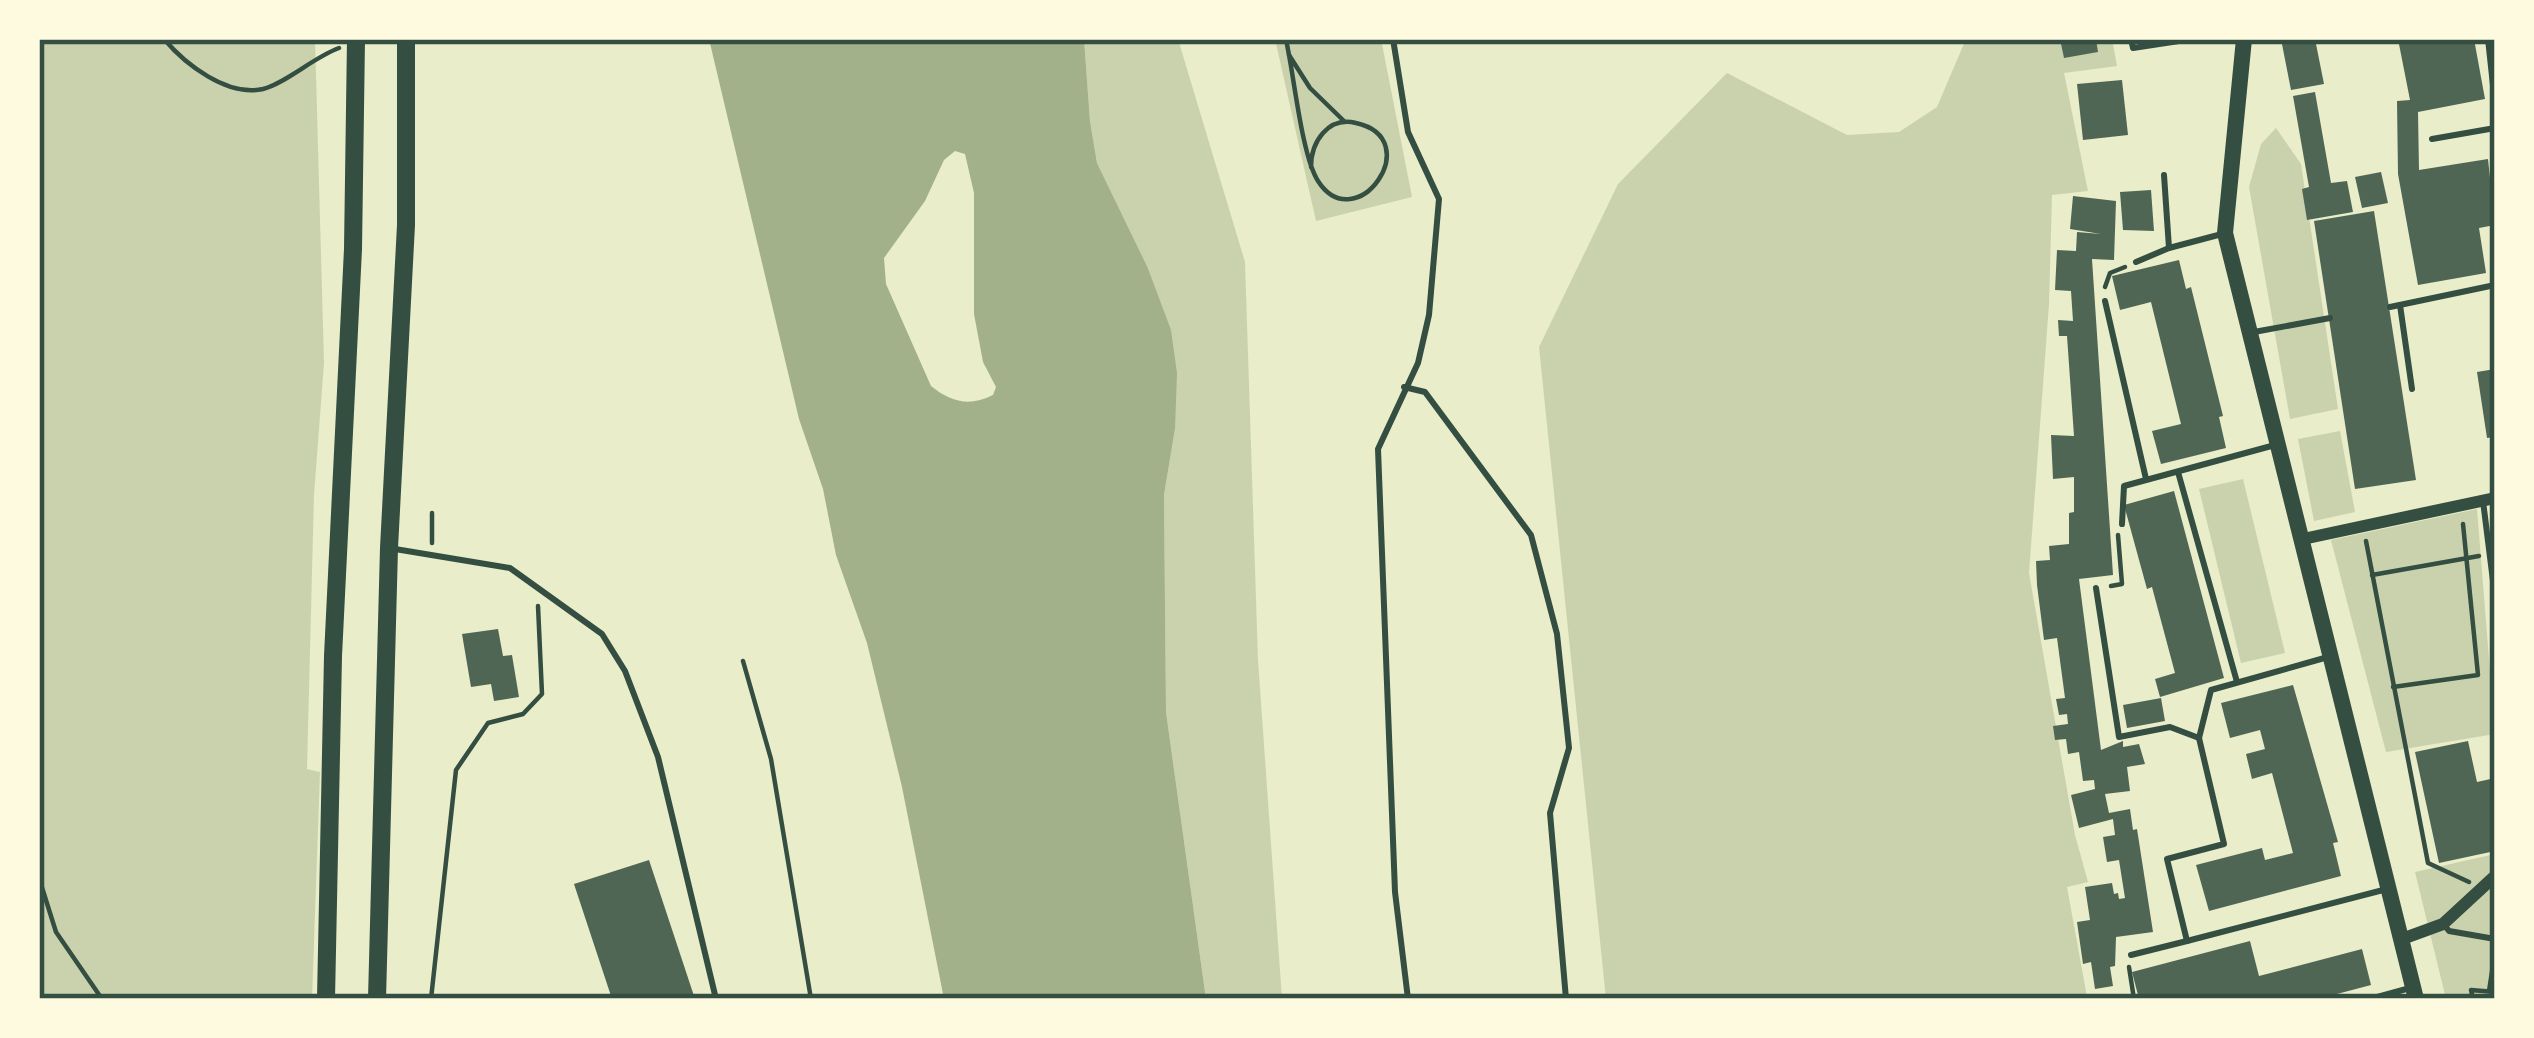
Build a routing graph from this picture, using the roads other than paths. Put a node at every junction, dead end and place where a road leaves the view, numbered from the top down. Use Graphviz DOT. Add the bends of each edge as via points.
graph roads {
  1 [pos="406,39"];
  2 [pos="1393,39"];
  3 [pos="2131,39"];
  4 [pos="2192,39"];
  5 [pos="2244,39"];
  6 [pos="2488,39"];
  7 [pos="356,41"];
  8 [pos="2495,104"];
  9 [pos="2495,128"];
  10 [pos="2432,139"];
  11 [pos="2164,175"];
  12 [pos="2225,233"];
  13 [pos="2169,248"];
  14 [pos="2136,262"];
  15 [pos="2495,285"];
  16 [pos="2105,301"];
  17 [pos="2400,305"];
  18 [pos="2390,307"];
  19 [pos="2330,318"];
  20 [pos="2250,333"];
  21 [pos="1404,387"];
  22 [pos="2412,389"];
  23 [pos="2278,444"];
  24 [pos="2179,472"];
  25 [pos="2146,480"];
  26 [pos="2489,500"];
  27 [pos="2122,524"];
  28 [pos="2303,539"];
  29 [pos="389,548"];
  30 [pos="2096,588"];
  31 [pos="2495,597"];
  32 [pos="2332,656"];
  33 [pos="2237,682"];
  34 [pos="2199,738"];
  35 [pos="2495,876"];
  36 [pos="2390,889"];
  37 [pos="2443,923"];
  38 [pos="2402,939"];
  39 [pos="2495,939"];
  40 [pos="2187,941"];
  41 [pos="2131,955"];
  42 [pos="2415,993"];
  43 [pos="326,999"];
  44 [pos="377,999"];
  45 [pos="716,999"];
  46 [pos="1408,999"];
  47 [pos="1566,999"];
  48 [pos="2370,999"];
  1 -- 29 [label="highway" via="406,225"];
  2 -- 21 [label="lane" via="1408,132 1438,199 1429,315"];
  3 -- 4 [label="lane" via="2133,48"];
  5 -- 12 [label="main road"];
  6 -- 8 [label="lane"];
  7 -- 43 [label="highway"];
  9 -- 10 [label="lane"];
  11 -- 13 [label="lane"];
  12 -- 13 [label="lane"];
  12 -- 20 [label="main road"];
  13 -- 14 [label="lane"];
  15 -- 17 [label="lane"];
  16 -- 25 [label="lane"];
  17 -- 18 [label="lane"];
  17 -- 22 [label="lane"];
  19 -- 20 [label="lane"];
  20 -- 23 [label="main road"];
  21 -- 46 [label="lane" via="1378,449 1395,892"];
  21 -- 47 [label="lane" via="1425,392 1531,535 1557,634 1569,748 1550,813"];
  23 -- 24 [label="lane"];
  23 -- 28 [label="main road"];
  24 -- 25 [label="lane"];
  24 -- 33 [label="lane"];
  25 -- 27 [label="lane" via="2124,486"];
  26 -- 28 [label="street"];
  26 -- 31 [label="lane"];
  28 -- 32 [label="main road"];
  29 -- 44 [label="highway"];
  29 -- 45 [label="lane" via="510,568 602,634 658,757"];
  30 -- 34 [label="lane" via="2119,737 2170,727"];
  32 -- 33 [label="lane"];
  32 -- 36 [label="main road"];
  33 -- 34 [label="lane" via="2211,690"];
  34 -- 40 [label="lane" via="2224,844 2167,859"];
  35 -- 37 [label="street"];
  36 -- 38 [label="main road"];
  36 -- 40 [label="lane"];
  37 -- 38 [label="street"];
  37 -- 39 [label="lane"];
  38 -- 42 [label="main road"];
  40 -- 41 [label="lane"];
  42 -- 48 [label="lane"];
}
